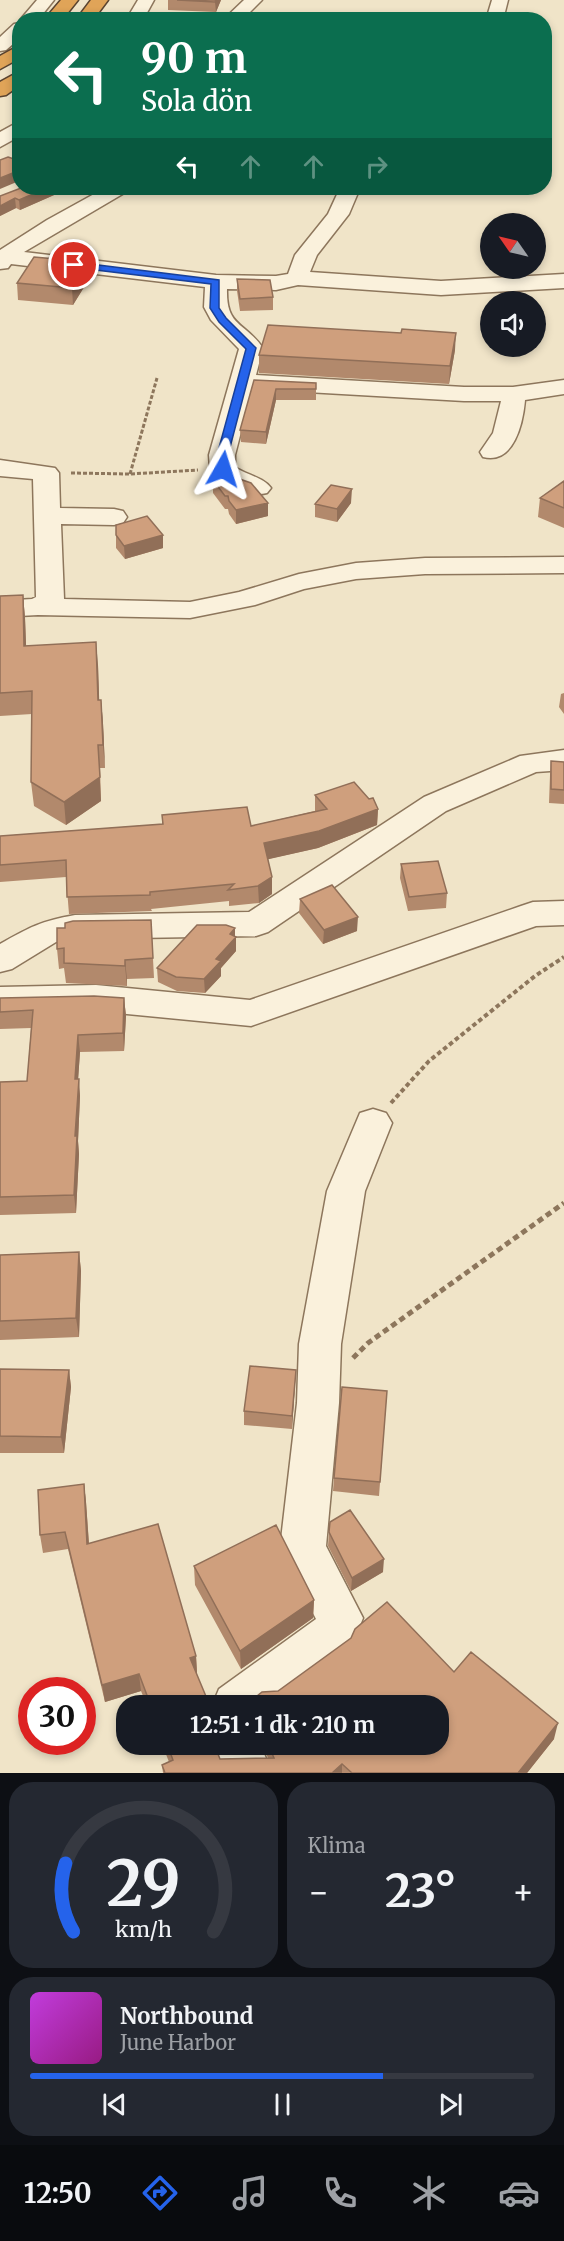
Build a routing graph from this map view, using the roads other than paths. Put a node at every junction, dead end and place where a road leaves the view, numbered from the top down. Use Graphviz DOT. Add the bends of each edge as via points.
graph roads {
  1 [pos="46,0"];
  2 [pos="70,0"];
  3 [pos="100,0"];
  4 [pos="254,0"];
  5 [pos="35,12"];
  6 [pos="59,12"];
  7 [pos="90,12"];
  8 [pos="240,12"];
  9 [pos="12,35"];
  10 [pos="0,46"];
  11 [pos="12,134"];
  12 [pos="0,144"];
  13 [pos="107,195"];
  14 [pos="347,195"];
  15 [pos="1,259"];
  16 [pos="298,278"];
  17 [pos="564,281"];
  18 [pos="216,282"];
  19 [pos="242,381"];
  20 [pos="564,387"];
  21 [pos="513,394"];
  22 [pos="492,452"];
  23 [pos="0,468"];
  24 [pos="258,488"];
  25 [pos="48,516"];
  26 [pos="114,517"];
  27 [pos="564,566"];
  28 [pos="38,607"];
  29 [pos="0,609"];
  30 [pos="564,760"];
  31 [pos="564,913"];
  32 [pos="0,960"];
  33 [pos="0,1000"];
  34 [pos="373,1124"];
  35 [pos="251,1695"];
  36 [pos="240,1755"];
  37 [pos="247,1773"];
  1 -- 5 [label="street"];
  2 -- 6 [label="highway"];
  3 -- 7 [label="highway"];
  4 -- 8 [label="street"];
  9 -- 10 [label="street"];
  11 -- 12 [label="street"];
  13 -- 15 [label="street"];
  14 -- 16 [label="street" via="335,220 298,267"];
  15 -- 18 [label="street"];
  16 -- 17 [label="street" via="441,288"];
  16 -- 18 [label="street" via="276,283"];
  18 -- 19 [label="street" via="214,308 251,348"];
  19 -- 21 [label="street"];
  19 -- 24 [label="street" via="222,455 223,469 235,479"];
  20 -- 21 [label="street"];
  21 -- 22 [label="street" via="502,444"];
  23 -- 25 [label="street" via="46,473"];
  25 -- 26 [label="street"];
  25 -- 28 [label="street" via="50,600"];
  27 -- 28 [label="street" via="425,566 356,571 190,610"];
  28 -- 29 [label="street"];
  30 -- 32 [label="street" via="531,763 435,804 256,924 75,927 47,932"];
  31 -- 33 [label="street" via="533,914 251,1013 96,998"];
  34 -- 35 [label="street" via="346,1191 320,1344 303,1548 340,1618 332,1637"];
  36 -- 37 [label="street"];
}
